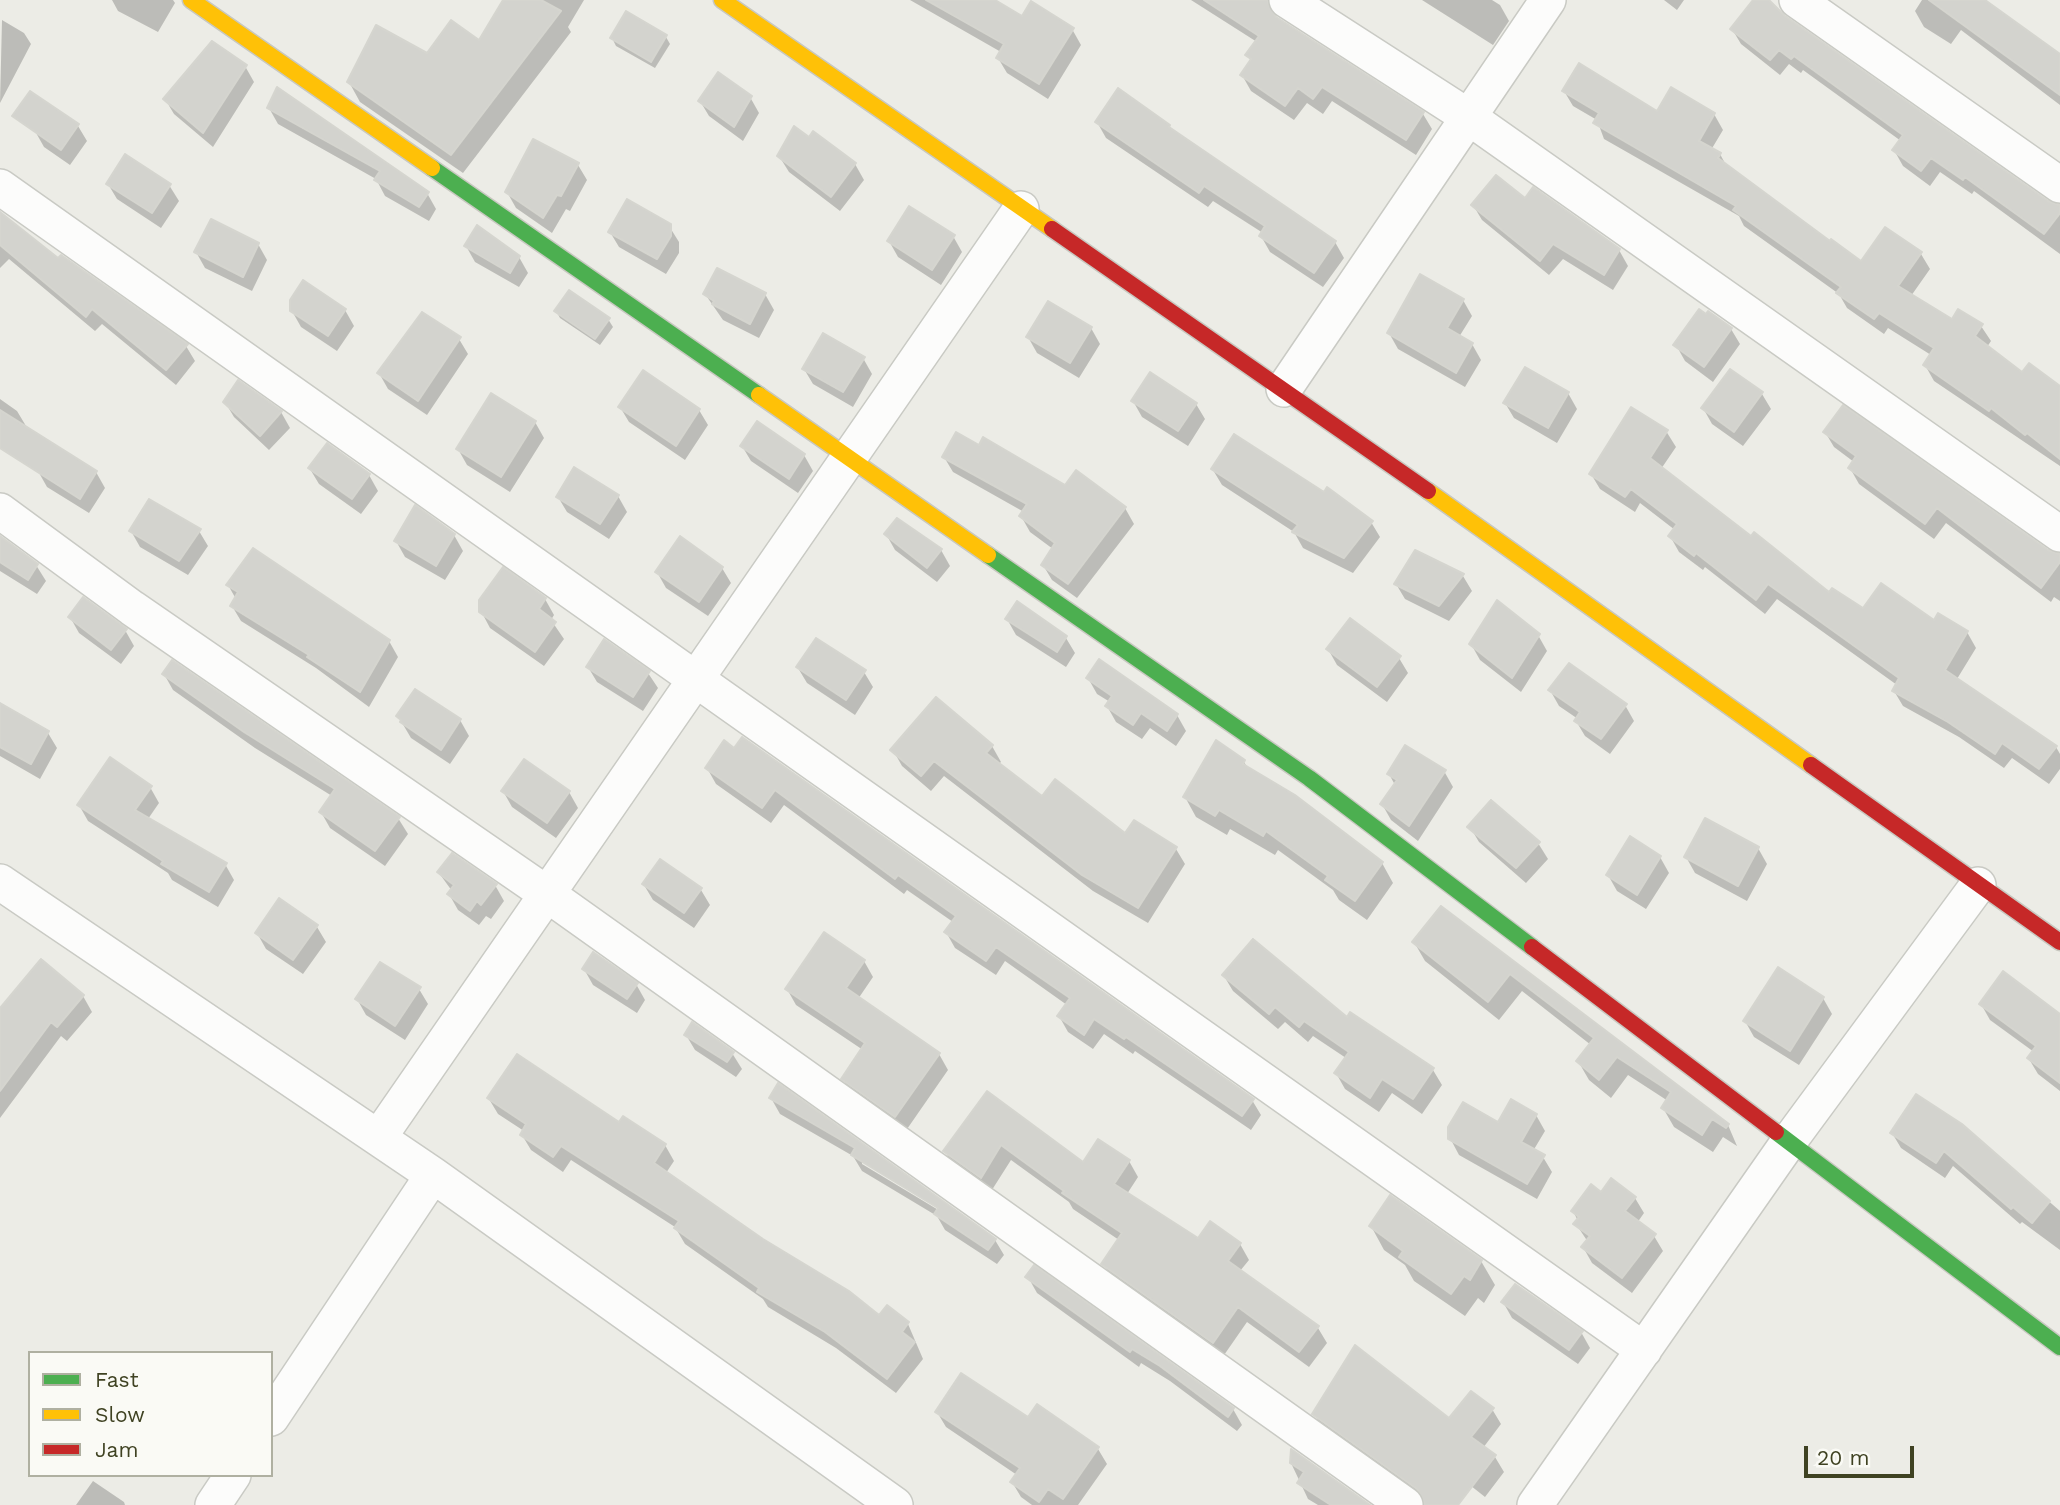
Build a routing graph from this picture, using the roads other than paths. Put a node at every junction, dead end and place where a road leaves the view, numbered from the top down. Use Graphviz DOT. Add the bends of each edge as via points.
graph roads {
  1 [pos="191,0"];
  2 [pos="722,0"];
  3 [pos="1287,0"];
  4 [pos="1548,0"];
  5 [pos="1797,0"];
  6 [pos="1467,116"];
  7 [pos="2060,185"];
  8 [pos="0,187"];
  9 [pos="1021,209"];
  10 [pos="1284,390"];
  11 [pos="848,459"];
  12 [pos="0,511"];
  13 [pos="2060,534"];
  14 [pos="695,680"];
  15 [pos="0,882"];
  16 [pos="1978,884"];
  17 [pos="547,894"];
  18 [pos="2060,942"];
  19 [pos="379,1137"];
  20 [pos="1790,1140"];
  21 [pos="433,1175"];
  22 [pos="2060,1347"];
  23 [pos="1644,1350"];
  24 [pos="273,1415"];
  25 [pos="232,1477"];
  26 [pos="214,1505"];
  27 [pos="895,1505"];
  28 [pos="1405,1505"];
  29 [pos="1535,1505"];
  1 -- 11 [label="street"];
  2 -- 9 [label="street"];
  3 -- 6 [label="street"];
  4 -- 6 [label="street"];
  5 -- 7 [label="street"];
  6 -- 10 [label="street"];
  6 -- 13 [label="street"];
  8 -- 14 [label="street"];
  9 -- 10 [label="street"];
  9 -- 11 [label="street"];
  10 -- 16 [label="street"];
  11 -- 14 [label="street"];
  11 -- 20 [label="street" via="1309,778"];
  12 -- 17 [label="street" via="132,608"];
  14 -- 17 [label="street"];
  14 -- 23 [label="street"];
  15 -- 19 [label="street"];
  16 -- 18 [label="street"];
  16 -- 20 [label="street"];
  17 -- 19 [label="street"];
  17 -- 28 [label="street"];
  19 -- 21 [label="street"];
  20 -- 22 [label="street"];
  20 -- 23 [label="street"];
  21 -- 24 [label="street"];
  21 -- 27 [label="street"];
  23 -- 29 [label="street"];
  25 -- 26 [label="street"];
}
